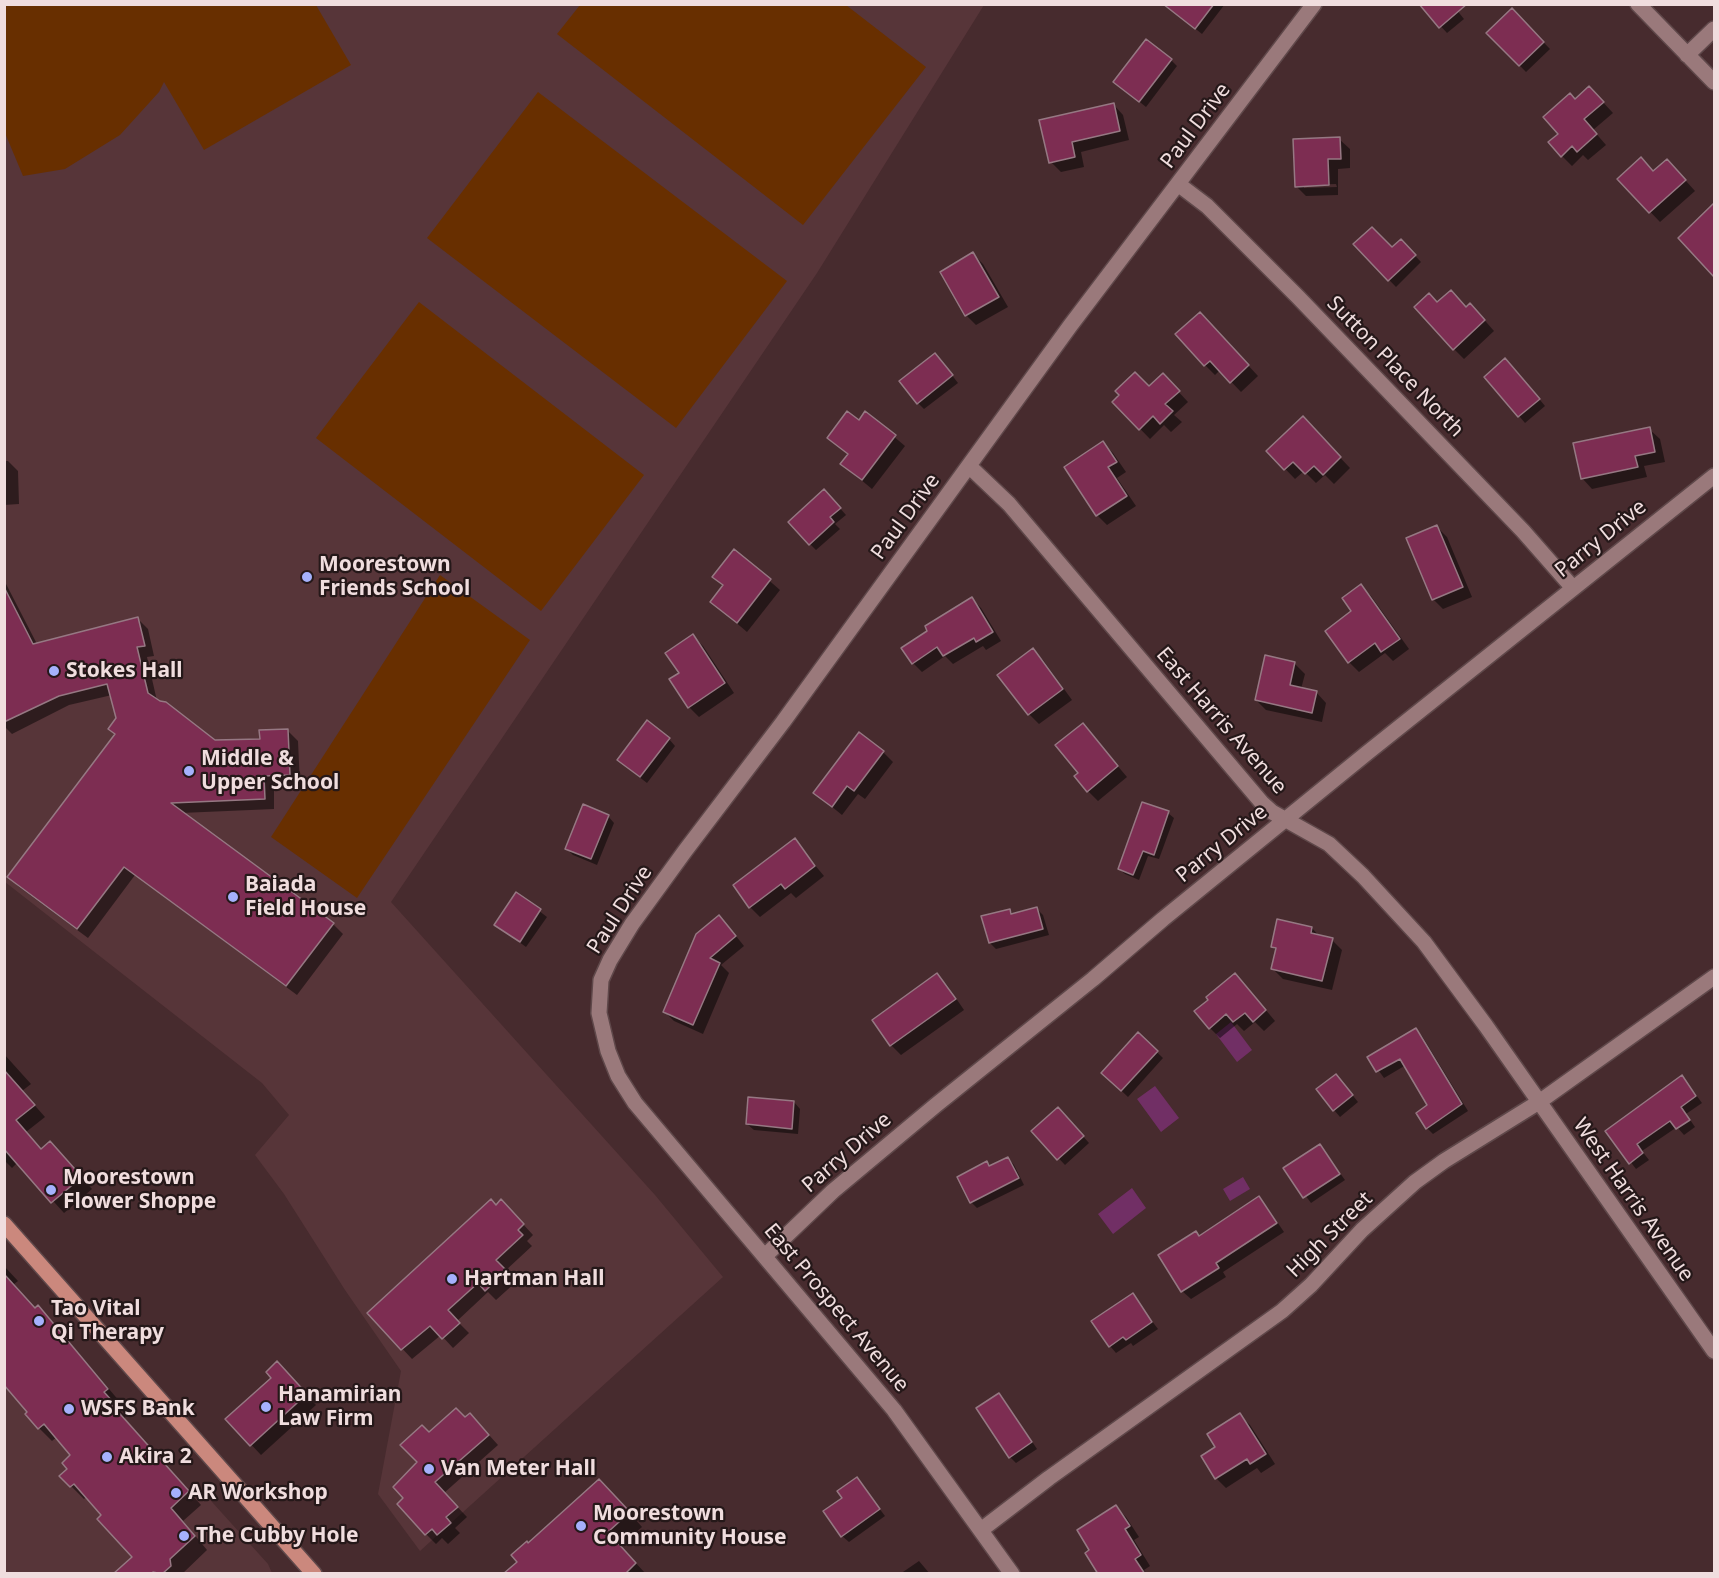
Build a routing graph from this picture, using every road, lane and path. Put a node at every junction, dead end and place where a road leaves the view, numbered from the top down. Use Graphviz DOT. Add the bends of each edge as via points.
graph roads {
  1 [pos="1314,4"];
  2 [pos="1638,4"];
  3 [pos="1714,29"];
  4 [pos="1687,55"];
  5 [pos="1714,82"];
  6 [pos="1178,184"];
  7 [pos="969,466"];
  8 [pos="1714,476"];
  9 [pos="1573,588"];
  10 [pos="1285,820"];
  11 [pos="1714,977"];
  12 [pos="618,1076"];
  13 [pos="1539,1102"];
  14 [pos="4,1224"];
  15 [pos="766,1255"];
  16 [pos="1714,1352"];
  17 [pos="981,1530"];
  18 [pos="314,1574"];
  19 [pos="1012,1574"];
  1 -- 6 [label="street, Paul Drive"];
  2 -- 4 [label="street"];
  3 -- 4 [label="street"];
  4 -- 5 [label="street"];
  6 -- 7 [label="street, Paul Drive"];
  6 -- 9 [label="street, Sutton Place North" via="1207,206 1298,297"];
  7 -- 10 [label="street, East Harris Avenue" via="1009,504 1262,803"];
  7 -- 12 [label="street, Paul Drive" via="685,851 610,960 601,980 599,1013"];
  8 -- 9 [label="street, Parry Drive"];
  9 -- 10 [label="street, Parry Drive"];
  10 -- 13 [label="street, East Harris Avenue" via="1329,844 1403,918 1466,997"];
  10 -- 15 [label="street, Parry Drive" via="852,1174"];
  11 -- 13 [label="street, High Street"];
  12 -- 15 [label="street, East Prospect Avenue" via="635,1103"];
  13 -- 16 [label="street, West Harris Avenue"];
  13 -- 17 [label="street, High Street" via="1415,1182 1282,1311"];
  14 -- 18 [label="main road"];
  15 -- 17 [label="street, East Prospect Avenue" via="894,1410"];
  17 -- 19 [label="street, East Prospect Avenue"];
}
